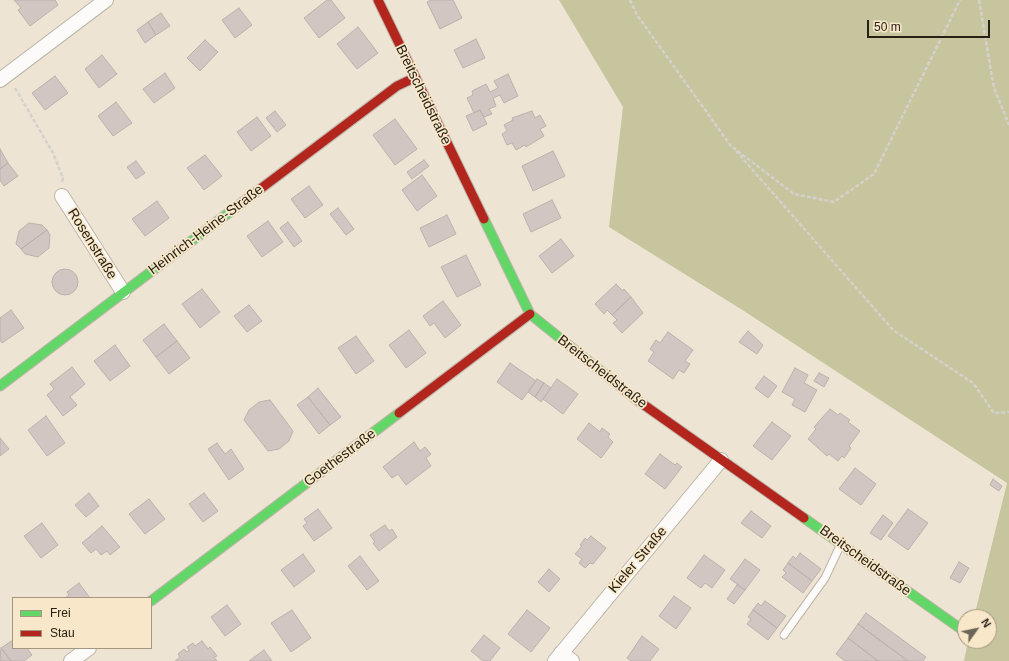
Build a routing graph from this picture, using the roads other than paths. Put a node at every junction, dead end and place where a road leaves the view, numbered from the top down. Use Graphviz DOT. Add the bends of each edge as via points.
graph roads {
  1 [pos="106,0"];
  2 [pos="378,0"];
  3 [pos="4,78"];
  4 [pos="414,78"];
  5 [pos="62,196"];
  6 [pos="123,292"];
  7 [pos="530,314"];
  8 [pos="0,386"];
  9 [pos="721,460"];
  10 [pos="841,544"];
  11 [pos="152,600"];
  12 [pos="957,626"];
  13 [pos="784,635"];
  14 [pos="87,649"];
  15 [pos="562,658"];
  16 [pos="71,661"];
  1 -- 3 [label="street"];
  2 -- 4 [label="street, Breitscheidstraße"];
  4 -- 6 [label="street, Heinrich-Heine-Straße" via="391,91"];
  4 -- 7 [label="street, Breitscheidstraße"];
  5 -- 6 [label="street, Rosenstraße"];
  6 -- 8 [label="street, Heinrich-Heine-Straße"];
  7 -- 9 [label="street, Breitscheidstraße" via="637,400"];
  7 -- 11 [label="street, Goethestraße"];
  9 -- 10 [label="street, Breitscheidstraße"];
  9 -- 15 [label="street, Kieler Straße"];
  10 -- 12 [label="street, Breitscheidstraße"];
  10 -- 13 [label="lane" via="825,578"];
  14 -- 16 [label="street"];
}
